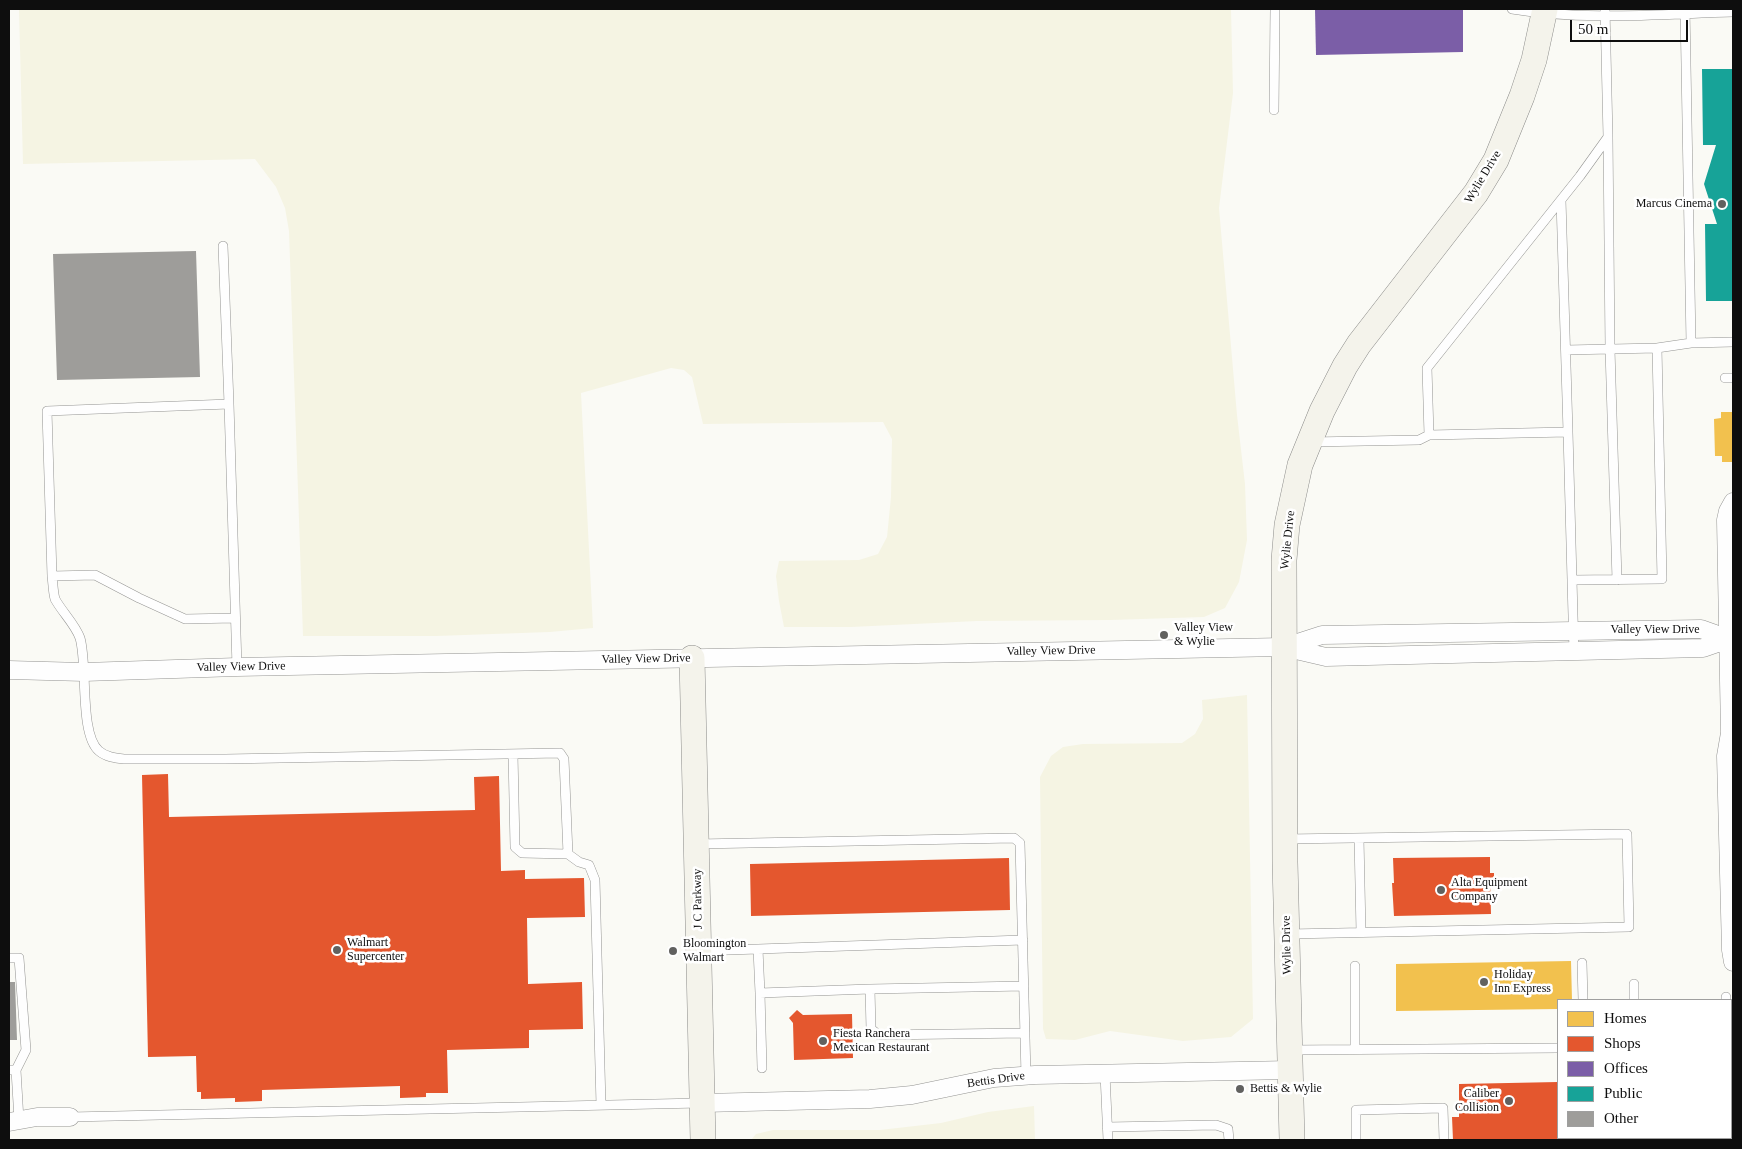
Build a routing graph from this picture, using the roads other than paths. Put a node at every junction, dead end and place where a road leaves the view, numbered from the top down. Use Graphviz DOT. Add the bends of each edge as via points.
graph roads {
  1 [pos="1275,9"];
  2 [pos="1512,9"];
  3 [pos="1545,11"];
  4 [pos="1685,11"];
  5 [pos="1605,12"];
  6 [pos="1733,12"];
  7 [pos="1274,110"];
  8 [pos="1608,137"];
  9 [pos="1561,200"];
  10 [pos="223,246"];
  11 [pos="1733,342"];
  12 [pos="1691,343"];
  13 [pos="1657,348"];
  14 [pos="1610,349"];
  15 [pos="1566,350"];
  16 [pos="229,404"];
  17 [pos="1568,432"];
  18 [pos="1429,435"];
  19 [pos="1310,442"];
  20 [pos="1733,502"];
  21 [pos="52,576"];
  22 [pos="1572,580"];
  23 [pos="1618,580"];
  24 [pos="235,618"];
  25 [pos="1573,631"];
  26 [pos="1729,639"];
  27 [pos="1283,647"];
  28 [pos="1574,651"];
  29 [pos="692,658"];
  30 [pos="237,667"];
  31 [pos="9,670"];
  32 [pos="84,672"];
  33 [pos="513,754"];
  34 [pos="1360,838"];
  35 [pos="1285,839"];
  36 [pos="697,844"];
  37 [pos="1731,848"];
  38 [pos="568,854"];
  39 [pos="1361,932"];
  40 [pos="1287,934"];
  41 [pos="1023,940"];
  42 [pos="758,949"];
  43 [pos="699,951"];
  44 [pos="9,958"];
  45 [pos="1733,962"];
  46 [pos="1582,963"];
  47 [pos="1354,966"];
  48 [pos="1634,984"];
  49 [pos="1024,986"];
  50 [pos="870,989"];
  51 [pos="760,993"];
  52 [pos="1583,999"];
  53 [pos="1634,999"];
  54 [pos="1025,1033"];
  55 [pos="1557,1048"];
  56 [pos="1354,1050"];
  57 [pos="1290,1060"];
  58 [pos="762,1068"];
  59 [pos="12,1070"];
  60 [pos="1105,1074"];
  61 [pos="1026,1076"];
  62 [pos="703,1103"];
  63 [pos="601,1106"];
  64 [pos="70,1117"];
  65 [pos="14,1121"];
  66 [pos="1108,1127"];
  67 [pos="703,1140"];
  68 [pos="1108,1140"];
  69 [pos="1229,1140"];
  70 [pos="1292,1140"];
  71 [pos="1356,1140"];
  72 [pos="1444,1140"];
  1 -- 7 [label="lane"];
  2 -- 3 [label="lane"];
  3 -- 5 [label="lane"];
  3 -- 19 [label="main road, Wylie Drive" via="1528,79 1496,160 1476,193 1359,344 1322,411"];
  4 -- 5 [label="lane"];
  4 -- 6 [label="lane"];
  4 -- 12 [label="lane"];
  5 -- 8 [label="lane"];
  8 -- 9 [label="lane"];
  8 -- 14 [label="lane"];
  9 -- 15 [label="lane"];
  9 -- 18 [label="lane" via="1427,368"];
  10 -- 16 [label="lane"];
  11 -- 12 [label="lane"];
  12 -- 13 [label="lane"];
  13 -- 14 [label="lane"];
  13 -- 23 [label="lane" via="1662,579"];
  14 -- 15 [label="lane"];
  14 -- 23 [label="lane"];
  15 -- 17 [label="lane"];
  16 -- 21 [label="lane" via="47,411"];
  16 -- 24 [label="lane"];
  17 -- 18 [label="lane"];
  17 -- 22 [label="lane"];
  18 -- 19 [label="lane" via="1419,440"];
  19 -- 27 [label="main road, Wylie Drive" via="1300,465 1287,525"];
  20 -- 26 [label="street" via="1726,520"];
  21 -- 24 [label="lane" via="95,575 185,619"];
  21 -- 32 [label="lane" via="55,597 80,638"];
  22 -- 23 [label="lane"];
  22 -- 25 [label="lane"];
  24 -- 30 [label="lane"];
  25 -- 26 [label="street, Valley View Drive" via="1701,629"];
  25 -- 27 [label="street, Valley View Drive" via="1322,635"];
  25 -- 28 [label="lane"];
  26 -- 28 [label="street, Valley View Drive" via="1702,648"];
  26 -- 37 [label="street" via="1730,733 1726,756"];
  27 -- 28 [label="street, Valley View Drive" via="1326,657"];
  27 -- 29 [label="street, Valley View Drive"];
  27 -- 35 [label="main road, Wylie Drive"];
  29 -- 30 [label="street, Valley View Drive"];
  29 -- 36 [label="main road, J C Parkway"];
  30 -- 32 [label="street, Valley View Drive"];
  31 -- 32 [label="street, Valley View Drive"];
  32 -- 33 [label="lane" via="90,735 97,750 108,757 124,760 225,760"];
  33 -- 38 [label="lane" via="515,847 522,853"];
  33 -- 38 [label="lane" via="560,754 564,760"];
  34 -- 35 [label="lane"];
  34 -- 39 [label="lane"];
  34 -- 39 [label="lane" via="1627,834 1629,927"];
  35 -- 40 [label="main road, Wylie Drive"];
  36 -- 41 [label="lane" via="1014,838 1020,843"];
  36 -- 43 [label="main road, J C Parkway"];
  37 -- 45 [label="street"];
  38 -- 63 [label="lane" via="589,865 595,880"];
  39 -- 40 [label="lane"];
  40 -- 57 [label="main road, Wylie Drive"];
  41 -- 42 [label="lane"];
  41 -- 49 [label="lane"];
  42 -- 43 [label="lane"];
  42 -- 51 [label="lane"];
  43 -- 62 [label="main road, J C Parkway"];
  44 -- 59 [label="lane" via="20,958 26,1050"];
  46 -- 52 [label="lane"];
  47 -- 56 [label="lane"];
  48 -- 53 [label="lane"];
  49 -- 50 [label="lane"];
  49 -- 54 [label="lane"];
  50 -- 51 [label="lane"];
  50 -- 54 [label="lane" via="871,1029 879,1035"];
  51 -- 58 [label="lane"];
  54 -- 61 [label="lane"];
  55 -- 56 [label="lane"];
  56 -- 57 [label="lane"];
  57 -- 60 [label="street, Bettis Drive"];
  57 -- 70 [label="main road, Wylie Drive"];
  59 -- 65 [label="lane"];
  60 -- 61 [label="street, Bettis Drive"];
  60 -- 66 [label="lane"];
  61 -- 62 [label="street, Bettis Drive" via="994,1078 912,1095 870,1099"];
  62 -- 63 [label="lane"];
  62 -- 67 [label="main road, J C Parkway"];
  63 -- 64 [label="lane"];
  64 -- 65 [label="street"];
  66 -- 68 [label="lane"];
  66 -- 69 [label="lane" via="1216,1125 1228,1129"];
  71 -- 72 [label="lane" via="1356,1110 1443,1108"];
}
